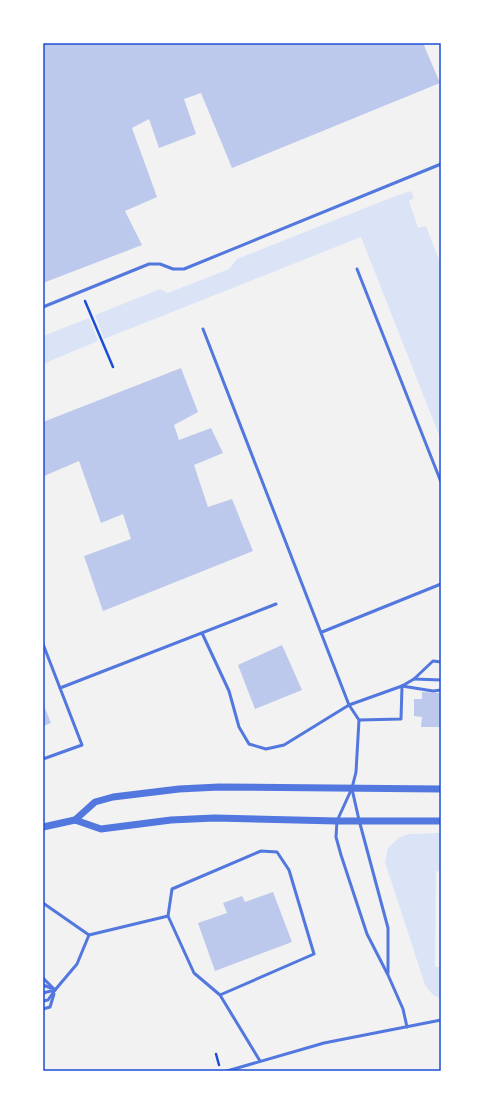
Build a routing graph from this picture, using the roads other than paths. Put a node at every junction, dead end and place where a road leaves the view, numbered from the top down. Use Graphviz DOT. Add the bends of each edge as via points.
graph roads {
  1 [pos="441,164"];
  2 [pos="356,269"];
  3 [pos="43,307"];
  4 [pos="204,329"];
  5 [pos="441,482"];
  6 [pos="441,584"];
  7 [pos="276,604"];
  8 [pos="322,632"];
  9 [pos="202,634"];
  10 [pos="43,644"];
  11 [pos="441,662"];
  12 [pos="414,679"];
  13 [pos="441,680"];
  14 [pos="402,686"];
  15 [pos="60,688"];
  16 [pos="441,690"];
  17 [pos="349,705"];
  18 [pos="359,720"];
  19 [pos="43,760"];
  20 [pos="352,788"];
  21 [pos="441,789"];
  22 [pos="76,820"];
  23 [pos="359,820"];
  24 [pos="337,821"];
  25 [pos="441,821"];
  26 [pos="43,828"];
  27 [pos="43,903"];
  28 [pos="168,916"];
  29 [pos="89,935"];
  30 [pos="388,975"];
  31 [pos="43,978"];
  32 [pos="43,985"];
  33 [pos="55,990"];
  34 [pos="43,993"];
  35 [pos="220,996"];
  36 [pos="43,1001"];
  37 [pos="43,1009"];
  38 [pos="441,1020"];
  39 [pos="407,1027"];
  40 [pos="260,1062"];
  41 [pos="227,1071"];
  1 -- 3 [label="lane" via="184,268 173,269 160,264 149,264"];
  2 -- 5 [label="lane"];
  4 -- 8 [label="lane"];
  6 -- 8 [label="lane"];
  7 -- 9 [label="lane"];
  8 -- 17 [label="lane"];
  9 -- 15 [label="lane"];
  9 -- 17 [label="lane" via="229,691 239,727 249,744 266,749 284,745"];
  10 -- 15 [label="lane"];
  11 -- 12 [label="lane" via="433,661"];
  12 -- 13 [label="lane"];
  12 -- 14 [label="lane"];
  14 -- 16 [label="lane"];
  14 -- 17 [label="lane"];
  14 -- 18 [label="lane" via="401,719"];
  15 -- 19 [label="lane" via="82,745"];
  17 -- 18 [label="lane"];
  18 -- 20 [label="lane" via="356,772"];
  20 -- 21 [label="street"];
  20 -- 22 [label="street" via="219,787 146,792 95,802"];
  20 -- 23 [label="lane"];
  20 -- 24 [label="lane"];
  22 -- 24 [label="street" via="101,829 165,820 207,818"];
  22 -- 26 [label="street"];
  23 -- 24 [label="street"];
  23 -- 25 [label="street"];
  23 -- 30 [label="lane" via="388,928"];
  24 -- 30 [label="lane" via="336,837 343,862 367,934"];
  27 -- 29 [label="lane"];
  28 -- 29 [label="lane"];
  28 -- 35 [label="lane" via="194,973"];
  28 -- 35 [label="lane" via="172,889 261,851 277,852 289,870 314,954"];
  29 -- 33 [label="lane" via="77,964"];
  30 -- 39 [label="lane" via="403,1009"];
  31 -- 33 [label="lane"];
  32 -- 33 [label="lane"];
  33 -- 34 [label="lane"];
  33 -- 36 [label="lane" via="48,1000"];
  33 -- 37 [label="lane" via="50,1007"];
  35 -- 40 [label="lane"];
  38 -- 39 [label="lane"];
  39 -- 40 [label="lane" via="324,1043"];
  40 -- 41 [label="lane"];
}
